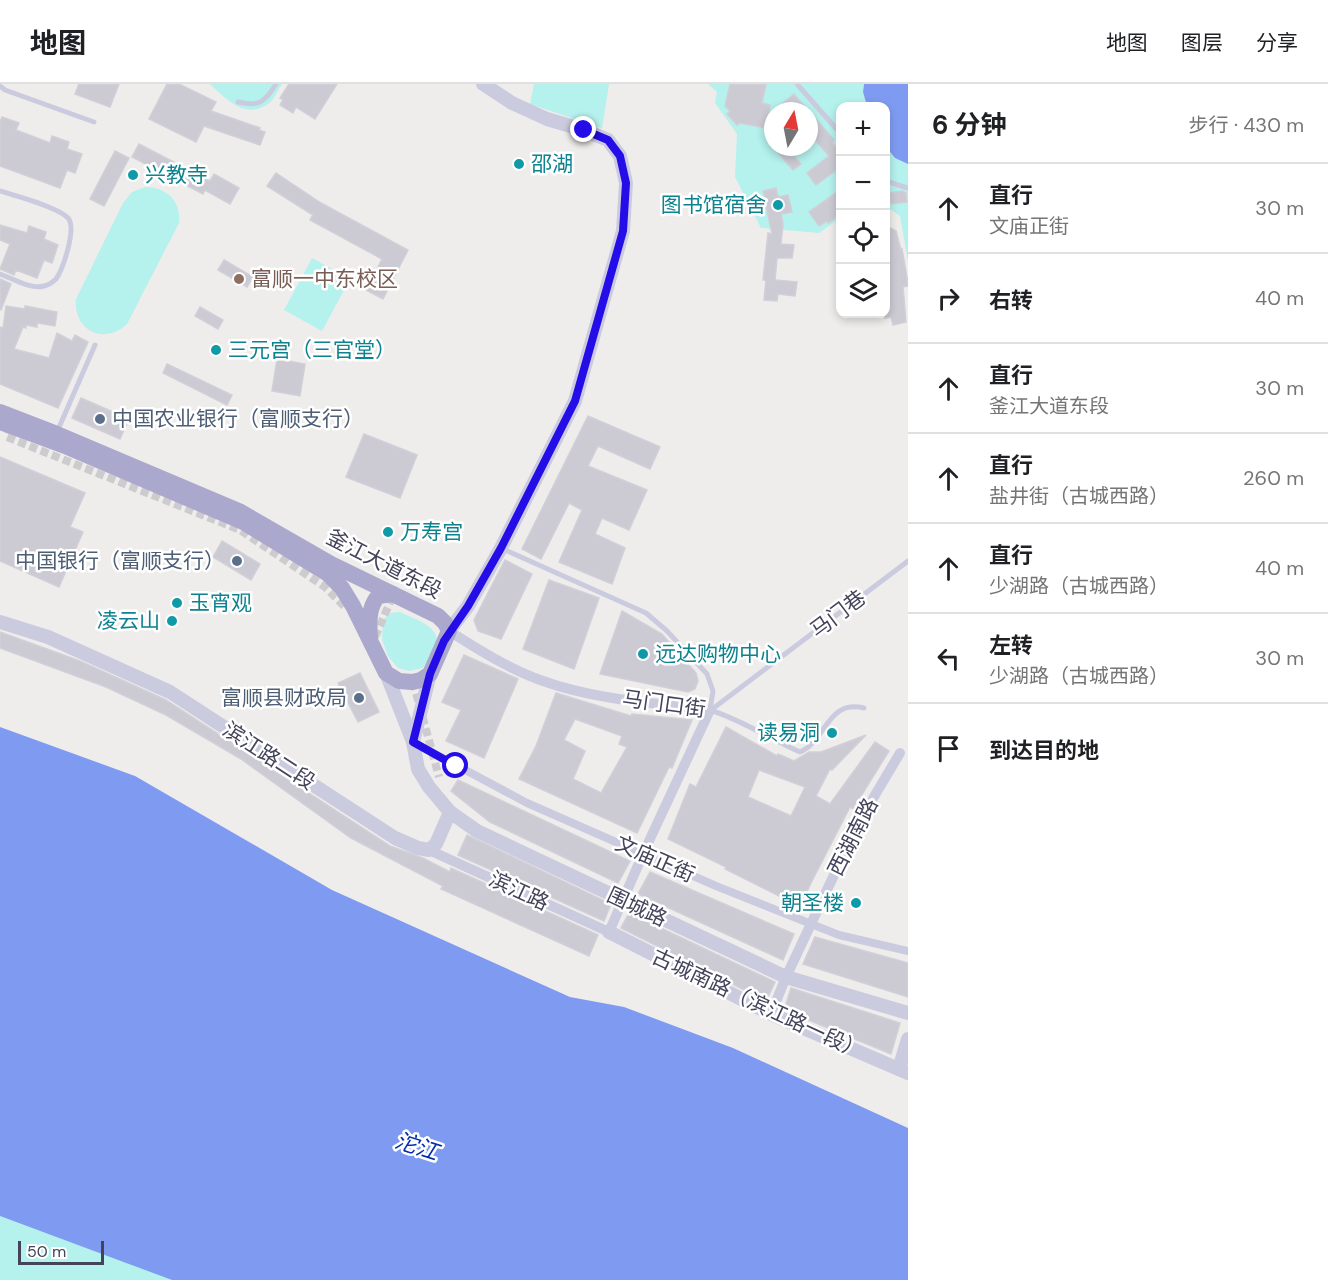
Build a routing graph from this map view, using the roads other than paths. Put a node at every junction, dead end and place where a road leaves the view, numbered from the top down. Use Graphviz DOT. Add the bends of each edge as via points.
graph roads {
  1 [pos="276,84"];
  2 [pos="483,84"];
  3 [pos="797,84"];
  4 [pos="2,89"];
  5 [pos="238,102"];
  6 [pos="94,122"];
  7 [pos="836,128"];
  8 [pos="890,183"];
  9 [pos="908,188"];
  10 [pos="0,190"];
  11 [pos="0,274"];
  12 [pos="94,345"];
  13 [pos="0,412"];
  14 [pos="0,422"];
  15 [pos="57,434"];
  16 [pos="501,548"];
  17 [pos="908,561"];
  18 [pos="393,594"];
  19 [pos="0,622"];
  20 [pos="449,632"];
  21 [pos="370,642"];
  22 [pos="386,673"];
  23 [pos="430,674"];
  24 [pos="864,708"];
  25 [pos="710,710"];
  26 [pos="413,742"];
  27 [pos="900,753"];
  28 [pos="450,812"];
  29 [pos="429,849"];
  30 [pos="643,854"];
  31 [pos="623,901"];
  32 [pos="811,923"];
  33 [pos="609,932"];
  34 [pos="908,951"];
  35 [pos="786,977"];
  36 [pos="908,1013"];
  37 [pos="771,1014"];
  38 [pos="908,1039"];
  39 [pos="904,1071"];
  1 -- 5 [label="lane" via="266,99 252,105"];
  2 -- 16 [label="street" via="538,116 608,140 620,156 626,183 623,231 575,401"];
  3 -- 7 [label="lane"];
  4 -- 6 [label="lane"];
  8 -- 9 [label="lane"];
  10 -- 11 [label="lane" via="62,213 73,227 56,279 47,286 33,286"];
  12 -- 15 [label="lane"];
  13 -- 15 [label="main road, 釜江大道东段"];
  14 -- 21 [label="main road, 釜江大道东段" via="243,522 328,574 342,588"];
  15 -- 18 [label="main road, 釜江大道东段" via="239,512"];
  16 -- 20 [label="street"];
  16 -- 25 [label="lane" via="646,612 707,674 713,691"];
  17 -- 25 [label="lane, 马门巷"];
  18 -- 20 [label="main road, 釜江大道东段" via="438,616"];
  18 -- 21 [label="main road" via="378,596 372,603"];
  19 -- 29 [label="street, 滨江路二段" via="48,638 170,692 395,838"];
  20 -- 23 [label="main road, 釜江大道东段"];
  20 -- 25 [label="street, 马门口街" via="499,662 543,681 596,694"];
  21 -- 22 [label="main road, 釜江大道东段"];
  22 -- 23 [label="main road" via="399,681 412,682"];
  22 -- 26 [label="street, 围城路"];
  23 -- 26 [label="street"];
  24 -- 25 [label="lane, 马门口街" via="853,705 842,709 800,752 730,716"];
  25 -- 30 [label="street"];
  26 -- 28 [label="street, 围城路" via="418,769"];
  26 -- 30 [label="street, 文庙正街" via="526,803"];
  27 -- 32 [label="street, 西湖南路" via="858,822"];
  28 -- 29 [label="street" via="436,844"];
  28 -- 31 [label="street, 围城路" via="477,831"];
  29 -- 33 [label="street, 滨江路"];
  30 -- 31 [label="street"];
  30 -- 32 [label="street, 文庙正街"];
  31 -- 33 [label="street"];
  31 -- 35 [label="street, 围城路"];
  32 -- 34 [label="street, 文庙正街" via="839,935"];
  32 -- 35 [label="street, 西湖南路"];
  33 -- 37 [label="street, 古城南路（滨江路一段）"];
  35 -- 36 [label="street, 围城路"];
  35 -- 37 [label="street, 西湖南路"];
  37 -- 39 [label="street, 古城南路（滨江路一段）"];
  38 -- 39 [label="street"];
}
